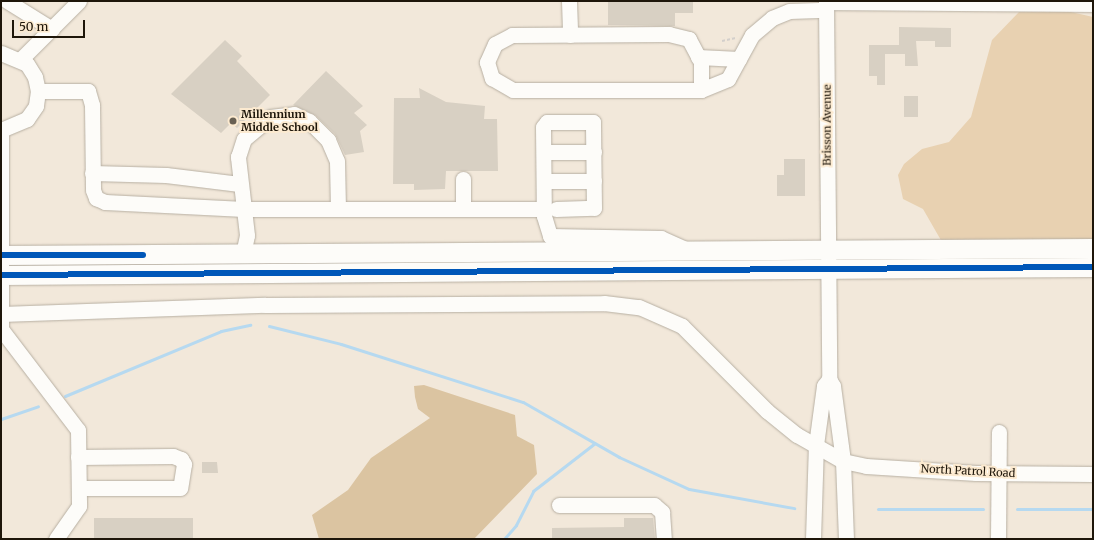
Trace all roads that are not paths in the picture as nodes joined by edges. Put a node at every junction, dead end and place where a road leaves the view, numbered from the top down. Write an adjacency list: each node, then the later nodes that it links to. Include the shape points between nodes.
1 (7, 1): 6 (street)
2 (79, 1): 6 (street)
3 (569, 1): 7 (street)
4 (826, 4): 5 (street); 11 (street, via 789,10 772,18 752,35); 26 (street, Brisson Avenue)
5 (1093, 4)
6 (52, 29): 10 (street)
7 (570, 35): 9 (street, via 669,34 688,39); 12 (street, via 512,36 495,44 486,62 488,71 498,83 513,90)
8 (1, 53): 10 (street)
9 (698, 57): 11 (street); 12 (street)
10 (21, 59): 13 (street, via 35,77)
11 (739, 59): 12 (street, via 728,79)
12 (701, 90)
13 (38, 91): 14 (street, via 36,106 27,118); 17 (street, via 88,91 92,105)
14 (1, 130): 30 (street)
15 (544, 152): 16 (street); 16 (street, via 543,127 547,122 593,122); 19 (street)
16 (594, 152): 20 (street)
17 (92, 173): 21 (street, via 166,175); 22 (street, via 96,198 105,202)
18 (463, 179): 24 (street)
19 (544, 181): 20 (street); 25 (street)
20 (594, 181): 25 (street, via 594,208)
21 (239, 184): 22 (street); 23 (street, via 238,157 244,139 270,117 294,114 316,127 332,148 337,161)
22 (244, 209): 23 (street); 29 (street, via 247,236)
23 (338, 209): 24 (street)
24 (463, 209): 25 (street)
25 (550, 209): 28 (street, via 547,231 555,239 661,238)
26 (828, 248): 27 (main road); 28 (main road); 32 (street)
27 (1093, 248)
28 (686, 249): 29 (main road)
29 (243, 254): 30 (main road)
30 (1, 255): 33 (street)
31 (1093, 267): 32 (main road)
32 (828, 268): 33 (main road); 35 (street)
33 (1, 275): 34 (street)
34 (1, 314): 39 (street, North Patrol Road, via 273,305 639,306 682,326 767,411); 40 (street, via 1,329 78,430)
35 (829, 379): 36 (street, via 824,386); 37 (street)
36 (820, 417): 37 (street); 39 (street)
37 (837, 417): 41 (street)
38 (999, 432): 42 (street)
39 (816, 445): 41 (street, North Patrol Road); 48 (street)
40 (78, 457): 44 (street); 44 (street, via 173,456 181,459 184,464 180,488)
41 (843, 461): 42 (street, North Patrol Road, via 866,466); 49 (street)
42 (998, 474): 43 (street, North Patrol Road); 50 (street)
43 (1093, 474)
44 (79, 488): 46 (street, via 79,506)
45 (559, 505): 47 (street, via 654,505 664,518)
46 (56, 539)
47 (664, 539)
48 (813, 539)
49 (846, 539)
50 (998, 539)

